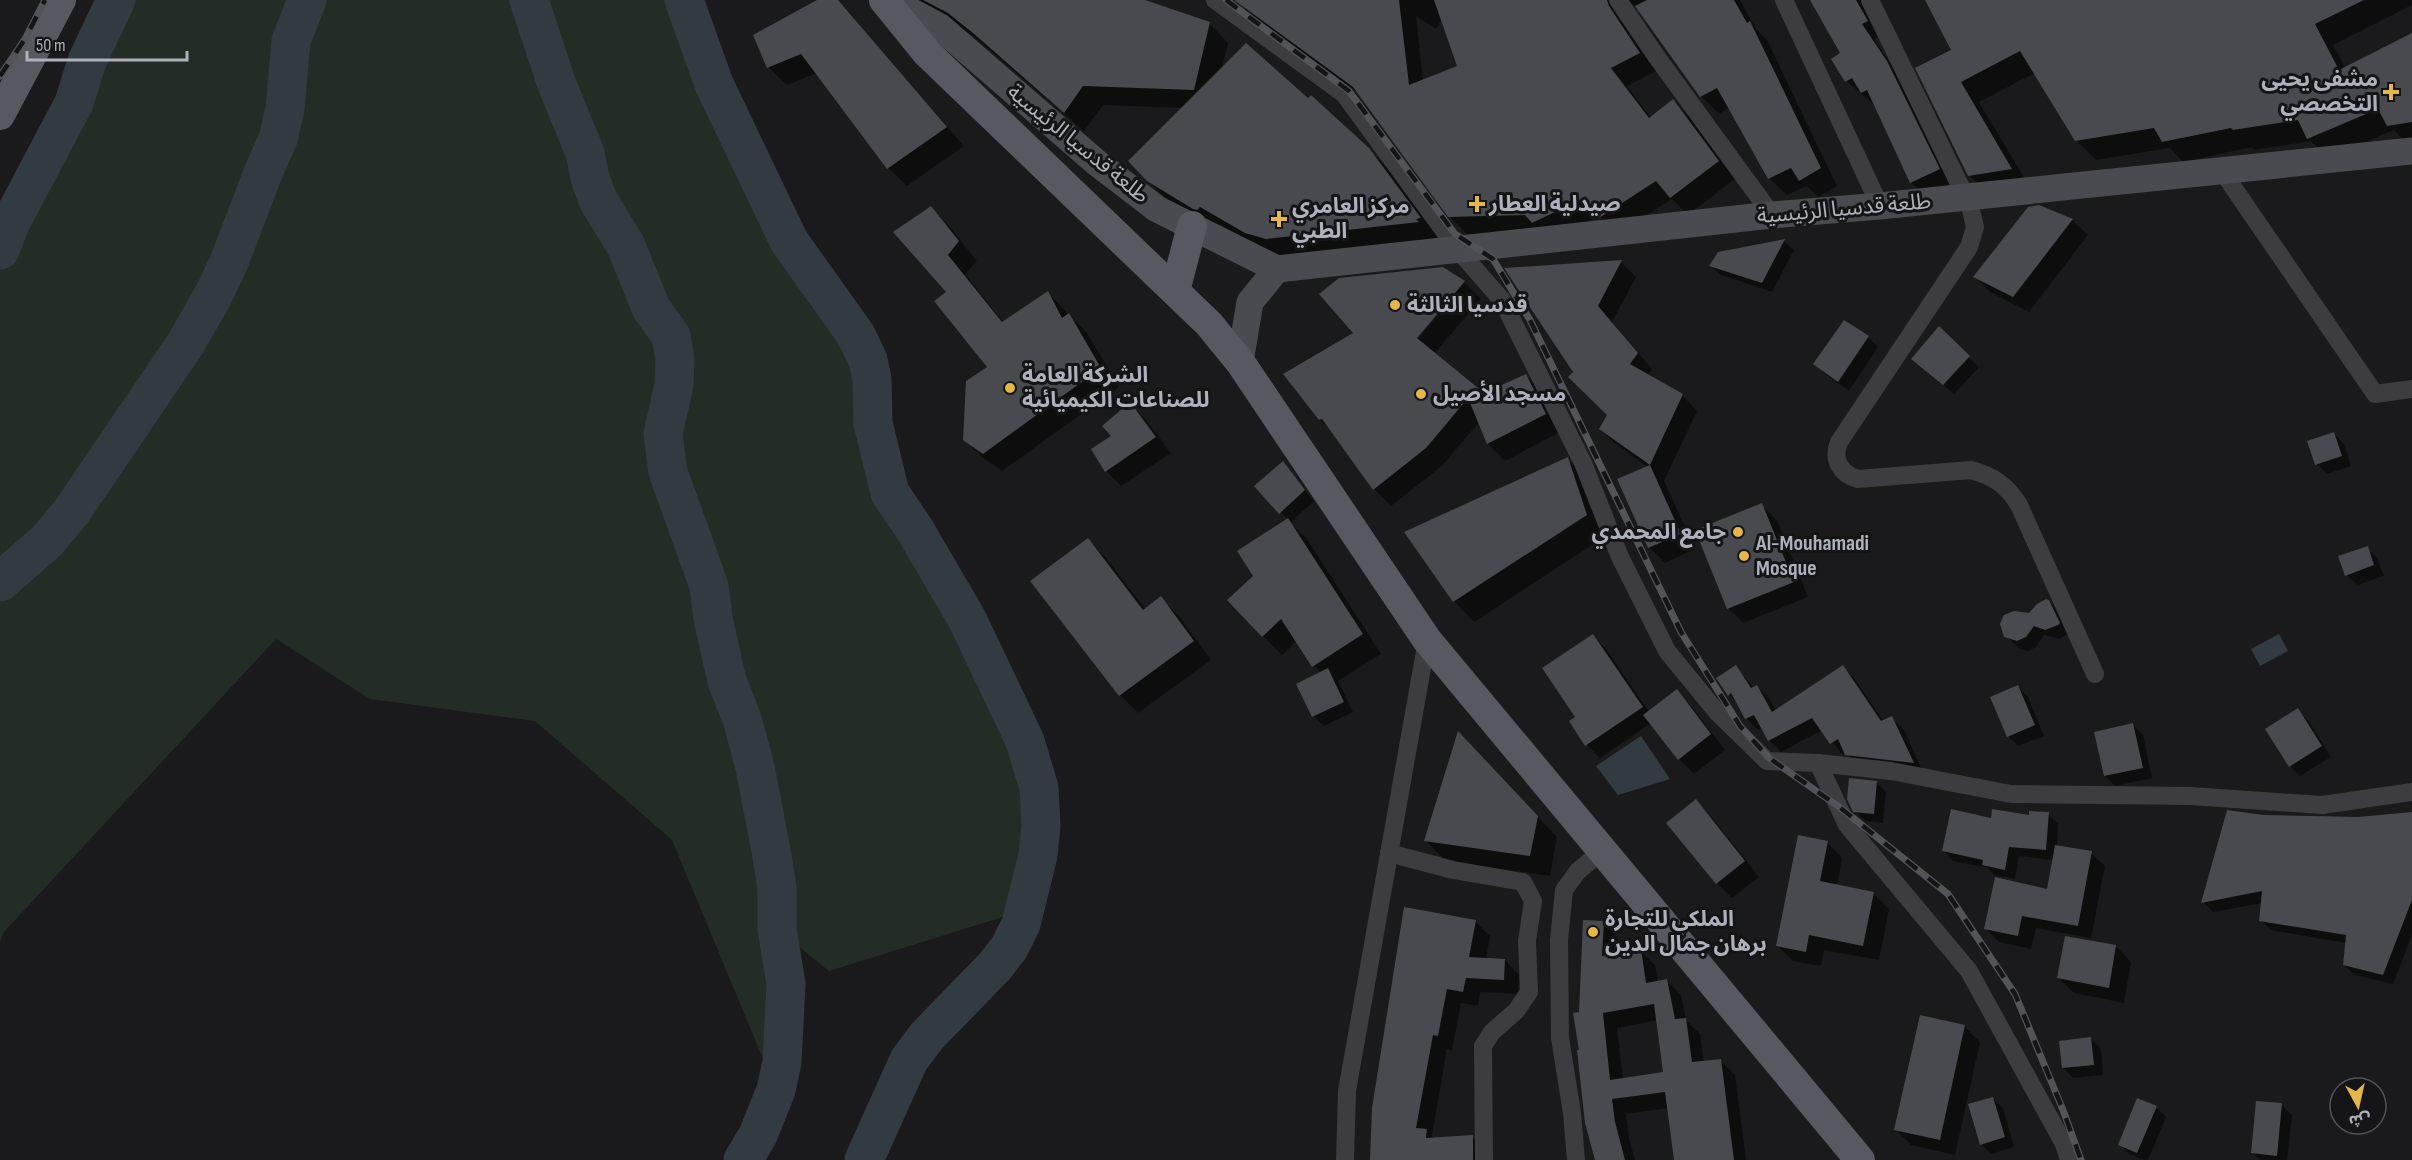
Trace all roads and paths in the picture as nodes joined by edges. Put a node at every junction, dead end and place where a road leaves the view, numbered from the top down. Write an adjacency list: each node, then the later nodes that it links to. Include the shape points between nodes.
1 (61, 0): 8 (main road)
2 (884, 0): 17 (main road, via 927,53)
3 (891, 0): 14 (main road, طلعة قدسيا الرئيسية, via 940,27 1097,163 1157,208)
4 (1215, 0): 15 (street, via 1344,94)
5 (1618, 0): 13 (street)
6 (1784, 0): 12 (street)
7 (1870, 0): 11 (street)
8 (0, 115)
9 (2412, 151): 10 (main road, طلعة قدسيا الرئيسية)
10 (2222, 171): 11 (main road, طلعة قدسيا الرئيسية); 19 (street, via 2375,394)
11 (1964, 197): 12 (main road, طلعة قدسيا الرئيسية); 21 (street, via 1975,227 1969,247 1839,442 1836,455 1845,473 1858,479 1971,470 2000,481 2019,505)
12 (1880, 206): 13 (main road, طلعة قدسيا الرئيسية)
13 (1772, 215): 15 (main road, طلعة قدسيا الرئيسية)
14 (1192, 226): 16 (main road, طلعة قدسيا الرئيسية); 17 (main road)
15 (1458, 250): 16 (main road, طلعة قدسيا الرئيسية); 22 (street, via 1502,300 1583,463 1620,557 1667,651 1718,712 1767,761)
16 (1277, 269): 18 (main road, via 1250,302)
17 (1175, 291): 18 (main road)
18 (1240, 362): 20 (main road)
19 (2412, 389)
20 (1427, 640): 24 (main road); 25 (street)
21 (2095, 674)
22 (1818, 763): 23 (street, via 1891,771 2011,794 2191,796 2322,805); 30 (street, via 1847,825 1969,971 2064,1144)
23 (2412, 792)
24 (1602, 850): 28 (street, via 1564,890 1559,940 1560,1038); 29 (main road)
25 (1389, 854): 26 (street, via 1347,1091); 27 (street, via 1523,882 1533,902 1527,941 1529,992 1483,1046)
26 (1345, 1160)
27 (1484, 1160)
28 (1576, 1160)
29 (1860, 1160)
30 (2069, 1160)

